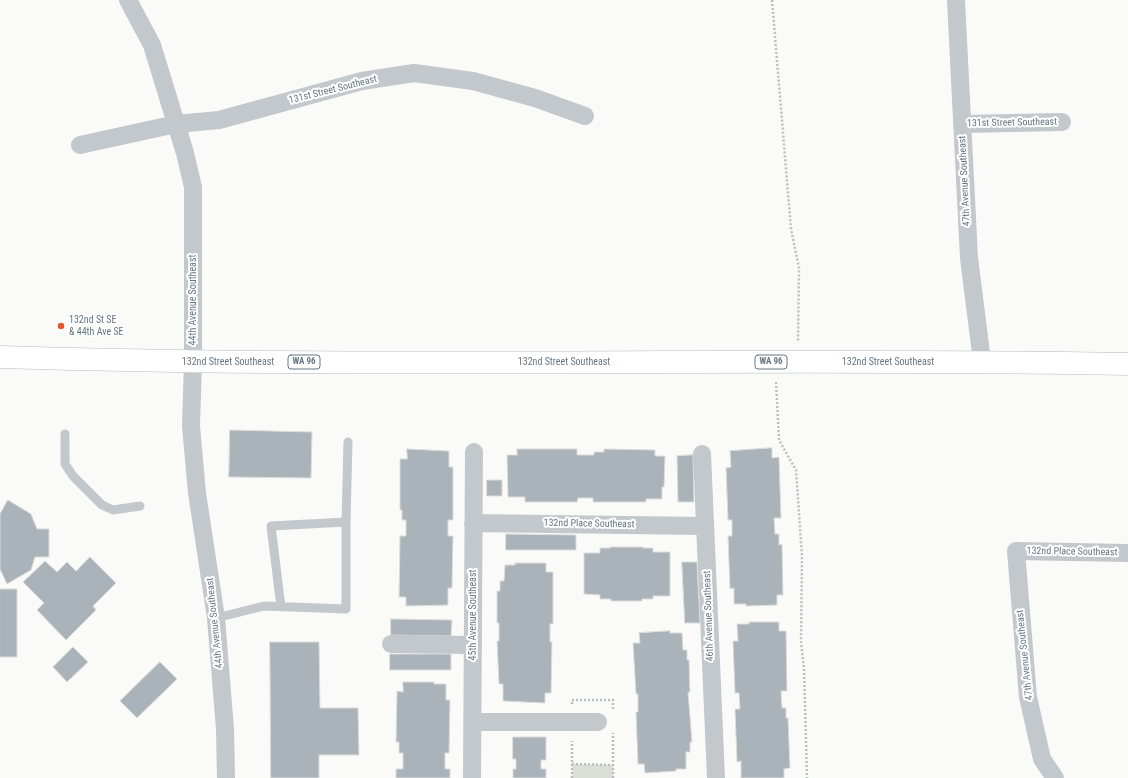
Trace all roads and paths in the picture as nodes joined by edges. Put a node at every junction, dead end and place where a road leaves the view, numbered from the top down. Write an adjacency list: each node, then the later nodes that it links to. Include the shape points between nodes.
1 (128, 0): 6 (street, 44th Avenue Southeast, via 152,45)
2 (772, 0): 13 (path, via 791,229 799,268)
3 (956, 0): 7 (street, 47th Avenue Southeast)
4 (585, 116): 6 (street, 131st Street Southeast, via 535,98 473,81 414,73 362,81 219,120)
5 (1062, 122): 7 (street, 131st Street Southeast)
6 (176, 124): 8 (street, 131st Street Southeast); 11 (street, 44th Avenue Southeast, via 193,187)
7 (962, 124): 10 (street, 47th Avenue Southeast, via 969,258)
8 (80, 145)
9 (0, 357): 11 (main road, 132nd Street Southeast / WA 96)
10 (982, 361): 13 (main road, 132nd Street Southeast / WA 96); 14 (main road, 132nd Street Southeast / WA 96)
11 (193, 362): 12 (main road, 132nd Street Southeast / WA 96); 26 (street, 44th Avenue Southeast, via 191,426 197,493)
12 (776, 362): 13 (main road, 132nd Street Southeast / WA 96); 40 (path, via 780,440 796,470 802,556 801,642)
13 (798, 362)
14 (1128, 364)
15 (65, 434): 19 (lane, via 65,464 82,486 102,505 113,510)
16 (348, 442): 20 (lane)
17 (474, 452): 21 (street, 45th Avenue Southeast)
18 (702, 454): 22 (street, 46th Avenue Southeast)
19 (140, 506)
20 (346, 522): 25 (lane, via 346,609); 25 (lane, via 271,526)
21 (473, 523): 22 (street, 132nd Place Southeast); 28 (street, 45th Avenue Southeast)
22 (705, 526): 39 (street, 46th Avenue Southeast)
23 (1016, 551): 24 (street, 132nd Place Southeast); 41 (street, 47th Avenue Southeast, via 1028,697 1042,759)
24 (1128, 553)
25 (281, 607): 26 (lane, via 264,606)
26 (216, 618): 35 (street, 44th Avenue Southeast, via 225,729)
27 (391, 644): 28 (street)
28 (473, 645): 29 (street, 45th Avenue Southeast)
29 (473, 722): 30 (street); 36 (street, 45th Avenue Southeast)
30 (598, 722)
31 (613, 733): 34 (path)
32 (572, 734): 33 (path)
33 (572, 764): 34 (path); 37 (path)
34 (613, 765): 38 (path)
35 (226, 778)
36 (472, 778)
37 (572, 778)
38 (613, 778)
39 (716, 778)
40 (807, 778)
41 (1055, 778)

